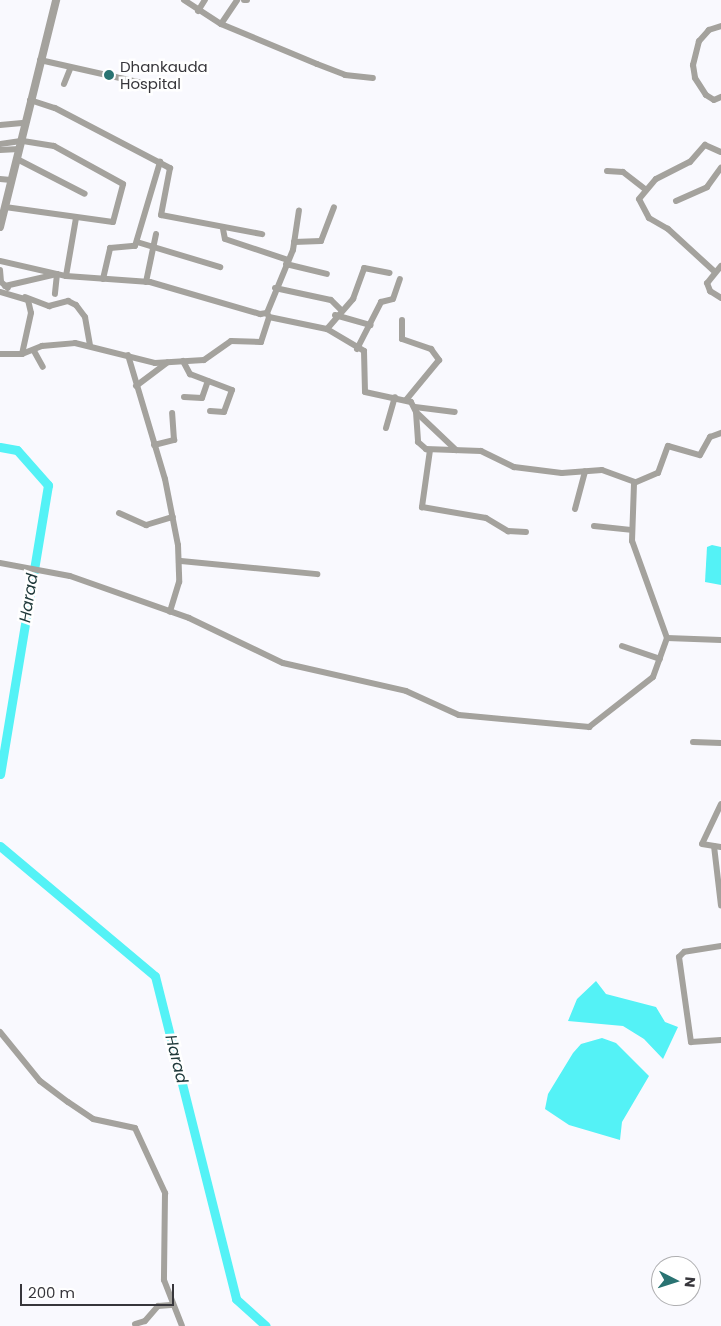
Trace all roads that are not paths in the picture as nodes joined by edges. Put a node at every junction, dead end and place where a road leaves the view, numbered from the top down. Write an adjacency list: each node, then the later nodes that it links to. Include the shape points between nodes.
1 (184, 0): 5 (street)
2 (205, 0): 5 (street)
3 (236, 0): 6 (street)
4 (56, 2): 8 (street)
5 (198, 11): 6 (street)
6 (221, 24): 10 (street, via 345,75)
7 (721, 26): 13 (street, via 709,30 699,41 693,65 695,78 706,94 714,100)
8 (40, 60): 9 (street); 14 (street)
9 (70, 69): 11 (street); 12 (street)
10 (373, 78)
11 (64, 84)
12 (160, 87)
13 (721, 97)
14 (30, 100): 15 (street); 21 (street, via 55,108)
15 (25, 123): 16 (street); 18 (street)
16 (0, 126)
17 (0, 144): 18 (street)
18 (19, 147): 19 (street); 25 (street); 27 (street, via 16,162); 32 (street, via 54,146 123,184 113,222)
19 (0, 150)
20 (721, 152): 26 (street, via 706,144 690,162 667,171)
21 (160, 162): 34 (street, via 171,171 161,216); 37 (street)
22 (721, 168): 28 (street, via 706,187)
23 (607, 171): 26 (street, via 623,172)
24 (0, 179): 25 (street)
25 (11, 180): 29 (street)
26 (644, 189): 45 (street, via 639,199 642,210)
27 (85, 194)
28 (676, 201)
29 (5, 207): 32 (street); 33 (street)
30 (334, 207): 38 (street, via 321,241)
31 (300, 210): 38 (street)
32 (76, 218): 49 (street)
33 (0, 227)
34 (222, 229): 36 (street); 41 (street, via 226,239)
35 (156, 234): 39 (street)
36 (262, 234)
37 (137, 242): 39 (street); 50 (street, via 133,248 110,248)
38 (294, 242): 41 (street)
39 (153, 247): 43 (street); 52 (street)
40 (0, 261): 47 (street)
41 (287, 262): 48 (street); 54 (street)
42 (721, 266): 45 (street)
43 (220, 267)
44 (0, 270): 53 (street)
45 (715, 272): 58 (street, via 708,288)
46 (390, 273): 59 (street, via 364,268 353,299)
47 (57, 274): 49 (street); 53 (street); 56 (street)
48 (327, 274)
49 (66, 276): 50 (street)
50 (103, 279): 52 (street)
51 (400, 279): 63 (street, via 393,300 381,302)
52 (146, 282): 60 (street, via 197,294 248,314)
53 (2, 284): 57 (street)
54 (275, 288): 59 (street, via 331,300); 60 (street)
55 (0, 292): 57 (street)
56 (56, 294)
57 (23, 296): 65 (street, via 49,306 68,301 76,305 85,317); 69 (street, via 31,313)
58 (721, 298)
59 (340, 309): 61 (street)
60 (268, 315): 64 (street); 71 (street, via 261,342 235,340 204,360)
61 (335, 316): 63 (street); 64 (street)
62 (402, 320): 78 (street, via 402,339 431,349 439,360)
63 (371, 325): 66 (street)
64 (327, 329): 66 (street)
65 (90, 345): 67 (street, via 63,343); 70 (street)
66 (357, 349): 76 (street, via 365,354 365,392)
67 (34, 351): 69 (street); 73 (street)
68 (0, 354): 69 (street)
69 (22, 354)
70 (128, 355): 72 (street); 75 (street)
71 (183, 361): 72 (street); 74 (street, via 190,374)
72 (167, 363): 75 (street)
73 (43, 367)
74 (208, 381): 77 (street, via 202,398); 80 (street, via 233,392 224,412)
75 (136, 386): 85 (street)
76 (395, 396): 78 (street); 83 (street)
77 (184, 397)
78 (406, 400): 79 (street)
79 (416, 409): 81 (street); 86 (street, via 417,438); 87 (street)
80 (210, 411)
81 (455, 412)
82 (172, 413): 85 (street, via 174,440)
83 (386, 428)
84 (721, 433): 89 (street, via 710,437 700,455 668,446 658,473)
85 (154, 445): 92 (street)
86 (430, 450): 87 (street); 95 (street, via 422,507 486,518 508,532)
87 (456, 450): 88 (street, via 481,451 514,467)
88 (585, 472): 89 (street, via 602,470); 90 (street)
89 (635, 482): 94 (street)
90 (575, 508)
91 (119, 513): 92 (street, via 146,525)
92 (173, 517): 96 (street)
93 (594, 526): 94 (street)
94 (631, 530): 100 (street, via 633,548 657,600)
95 (526, 532)
96 (181, 561): 98 (street); 99 (street)
97 (0, 563): 99 (street, via 70,576)
98 (317, 574)
99 (170, 612): 103 (street, via 305,670 406,691 459,715 536,720 568,728 599,721 653,677)
100 (667, 638): 101 (street); 103 (street)
101 (721, 640)
102 (622, 646): 103 (street)
103 (660, 659)
104 (693, 742): 105 (street)
105 (721, 743)
106 (721, 804): 107 (street, via 702,844)
107 (717, 847): 108 (street)
108 (721, 906)
109 (721, 946): 111 (street, via 684,952 679,957 691,1042)
110 (0, 1032): 112 (street, via 40,1081 82,1112 135,1128 165,1193 164,1280)
111 (721, 1040)
112 (171, 1305): 113 (street, via 158,1306 148,1318); 114 (street)
113 (135, 1324)
114 (182, 1326)

